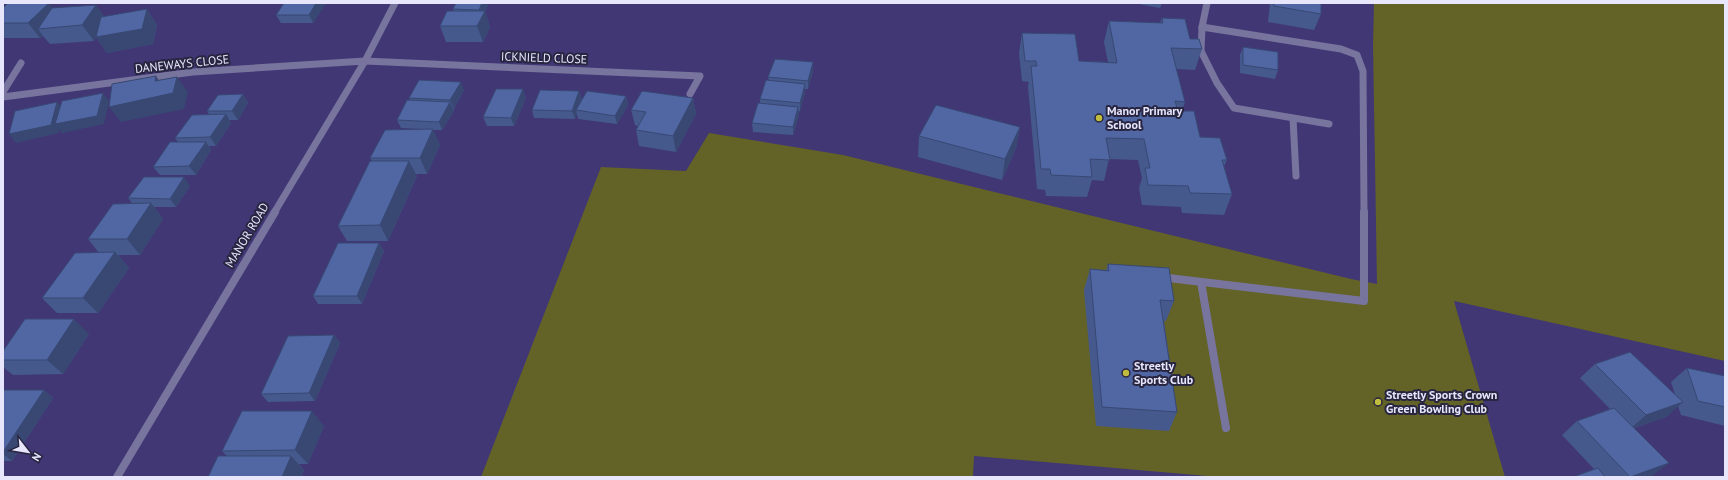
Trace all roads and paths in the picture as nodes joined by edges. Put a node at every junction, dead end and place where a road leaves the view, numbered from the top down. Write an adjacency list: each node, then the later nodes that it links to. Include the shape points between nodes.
1 (395, 3): 4 (street, MANOR ROAD)
2 (1207, 3): 3 (street)
3 (1202, 27): 9 (street, via 1201,52 1234,108); 13 (street, via 1341,48 1357,56 1363,71 1364,301)
4 (365, 61): 7 (street, ICKNIELD CLOSE, via 700,76); 8 (street, DANEWAYS CLOSE, via 193,72); 15 (street, MANOR ROAD)
5 (21, 63): 6 (street)
6 (3, 92)
7 (690, 94)
8 (3, 97)
9 (1293, 118): 10 (street); 11 (street)
10 (1329, 124)
11 (1296, 176)
12 (1153, 276): 13 (street)
13 (1200, 282): 14 (street)
14 (1226, 428)
15 (117, 477)

